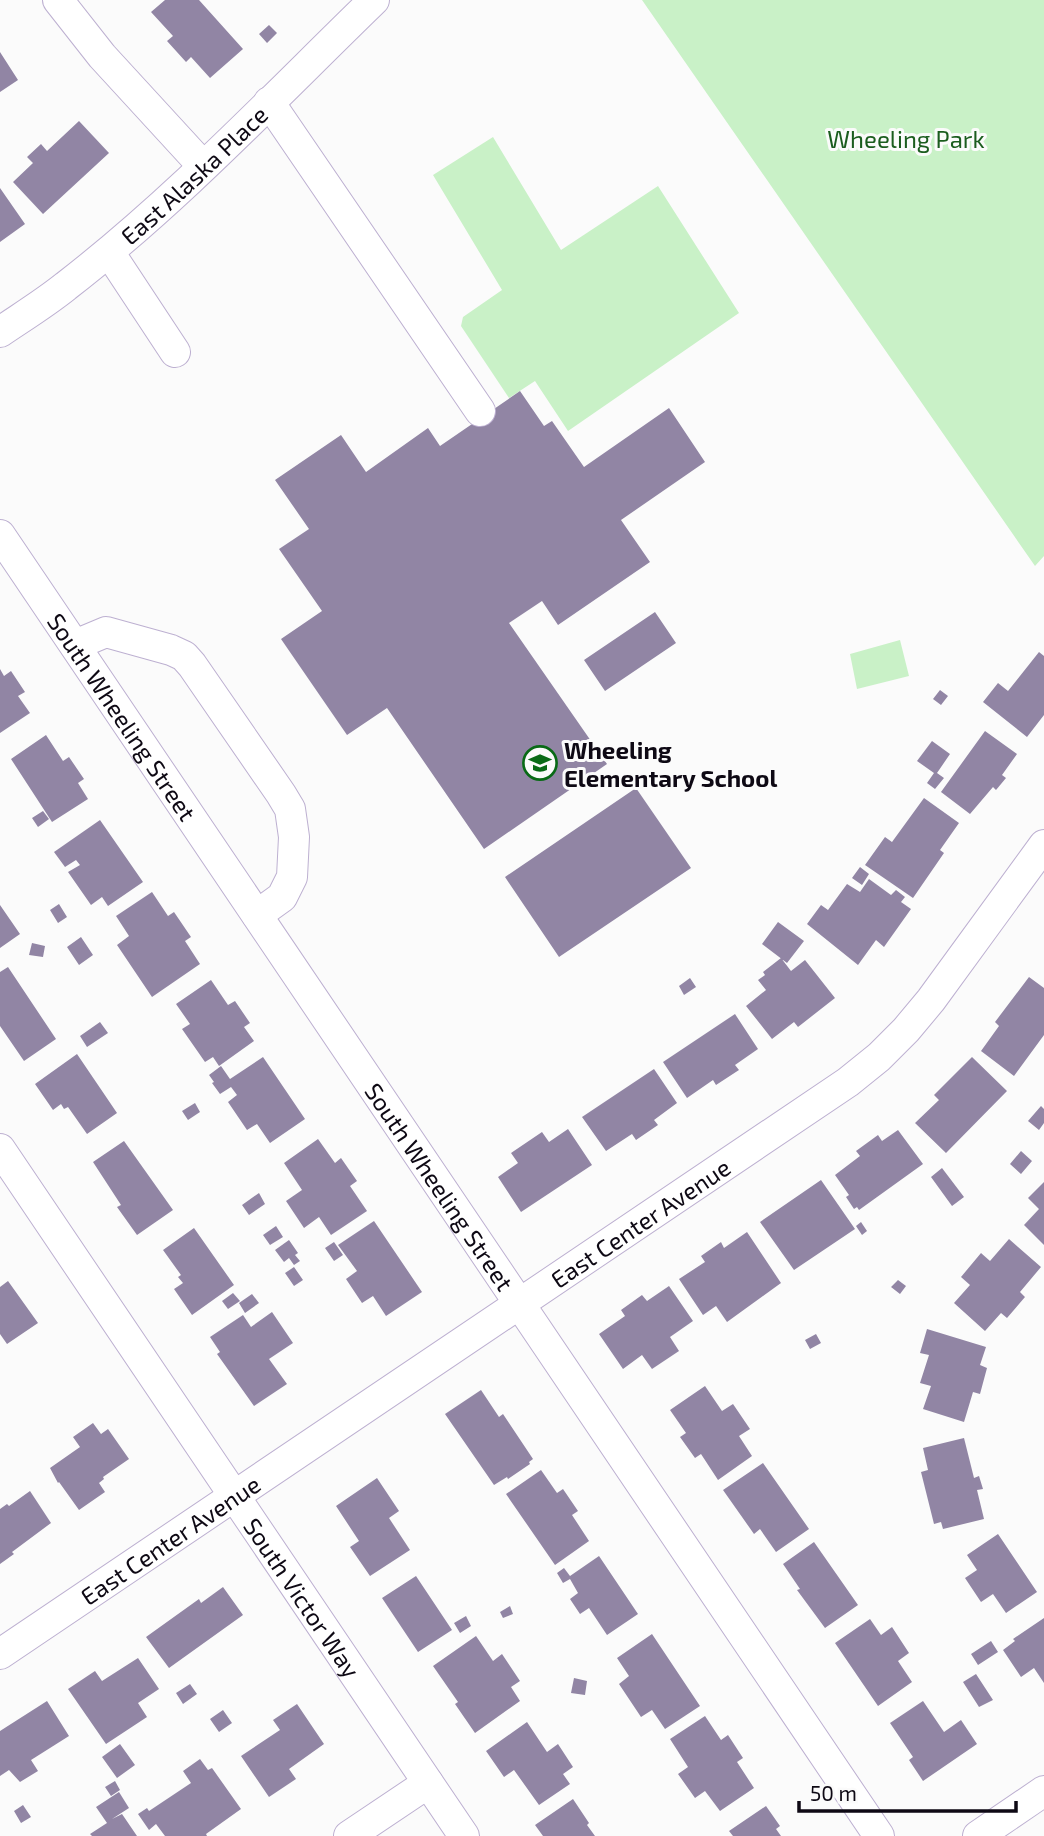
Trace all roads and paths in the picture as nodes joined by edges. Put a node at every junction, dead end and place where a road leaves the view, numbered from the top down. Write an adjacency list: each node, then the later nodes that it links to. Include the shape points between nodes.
1 (58, 0): 4 (street, via 102,56)
2 (374, 0): 3 (street, East Alaska Place)
3 (269, 102): 4 (street, East Alaska Place); 8 (street)
4 (203, 166): 5 (street, East Alaska Place)
5 (109, 252): 6 (street, East Alaska Place); 7 (street)
6 (0, 332)
7 (175, 352)
8 (480, 411)
9 (0, 534): 10 (street, South Wheeling Street)
10 (75, 645): 12 (street, South Wheeling Street); 12 (street, via 106,632 184,656 290,809 292,877 282,897)
11 (1044, 845): 15 (street, East Center Avenue, via 931,1000 878,1058)
12 (257, 915): 15 (street, South Wheeling Street)
13 (0, 1149): 14 (street, South Victor Way)
14 (10, 1184): 16 (street, South Victor Way)
15 (520, 1304): 16 (street, East Center Avenue); 22 (street, South Wheeling Street)
16 (235, 1497): 17 (street, East Center Avenue); 18 (street, South Victor Way)
17 (0, 1654)
18 (428, 1783): 20 (street); 21 (street, South Victor Way)
19 (1044, 1791): 23 (street)
20 (349, 1836)
21 (464, 1836)
22 (879, 1836)
23 (978, 1836)

